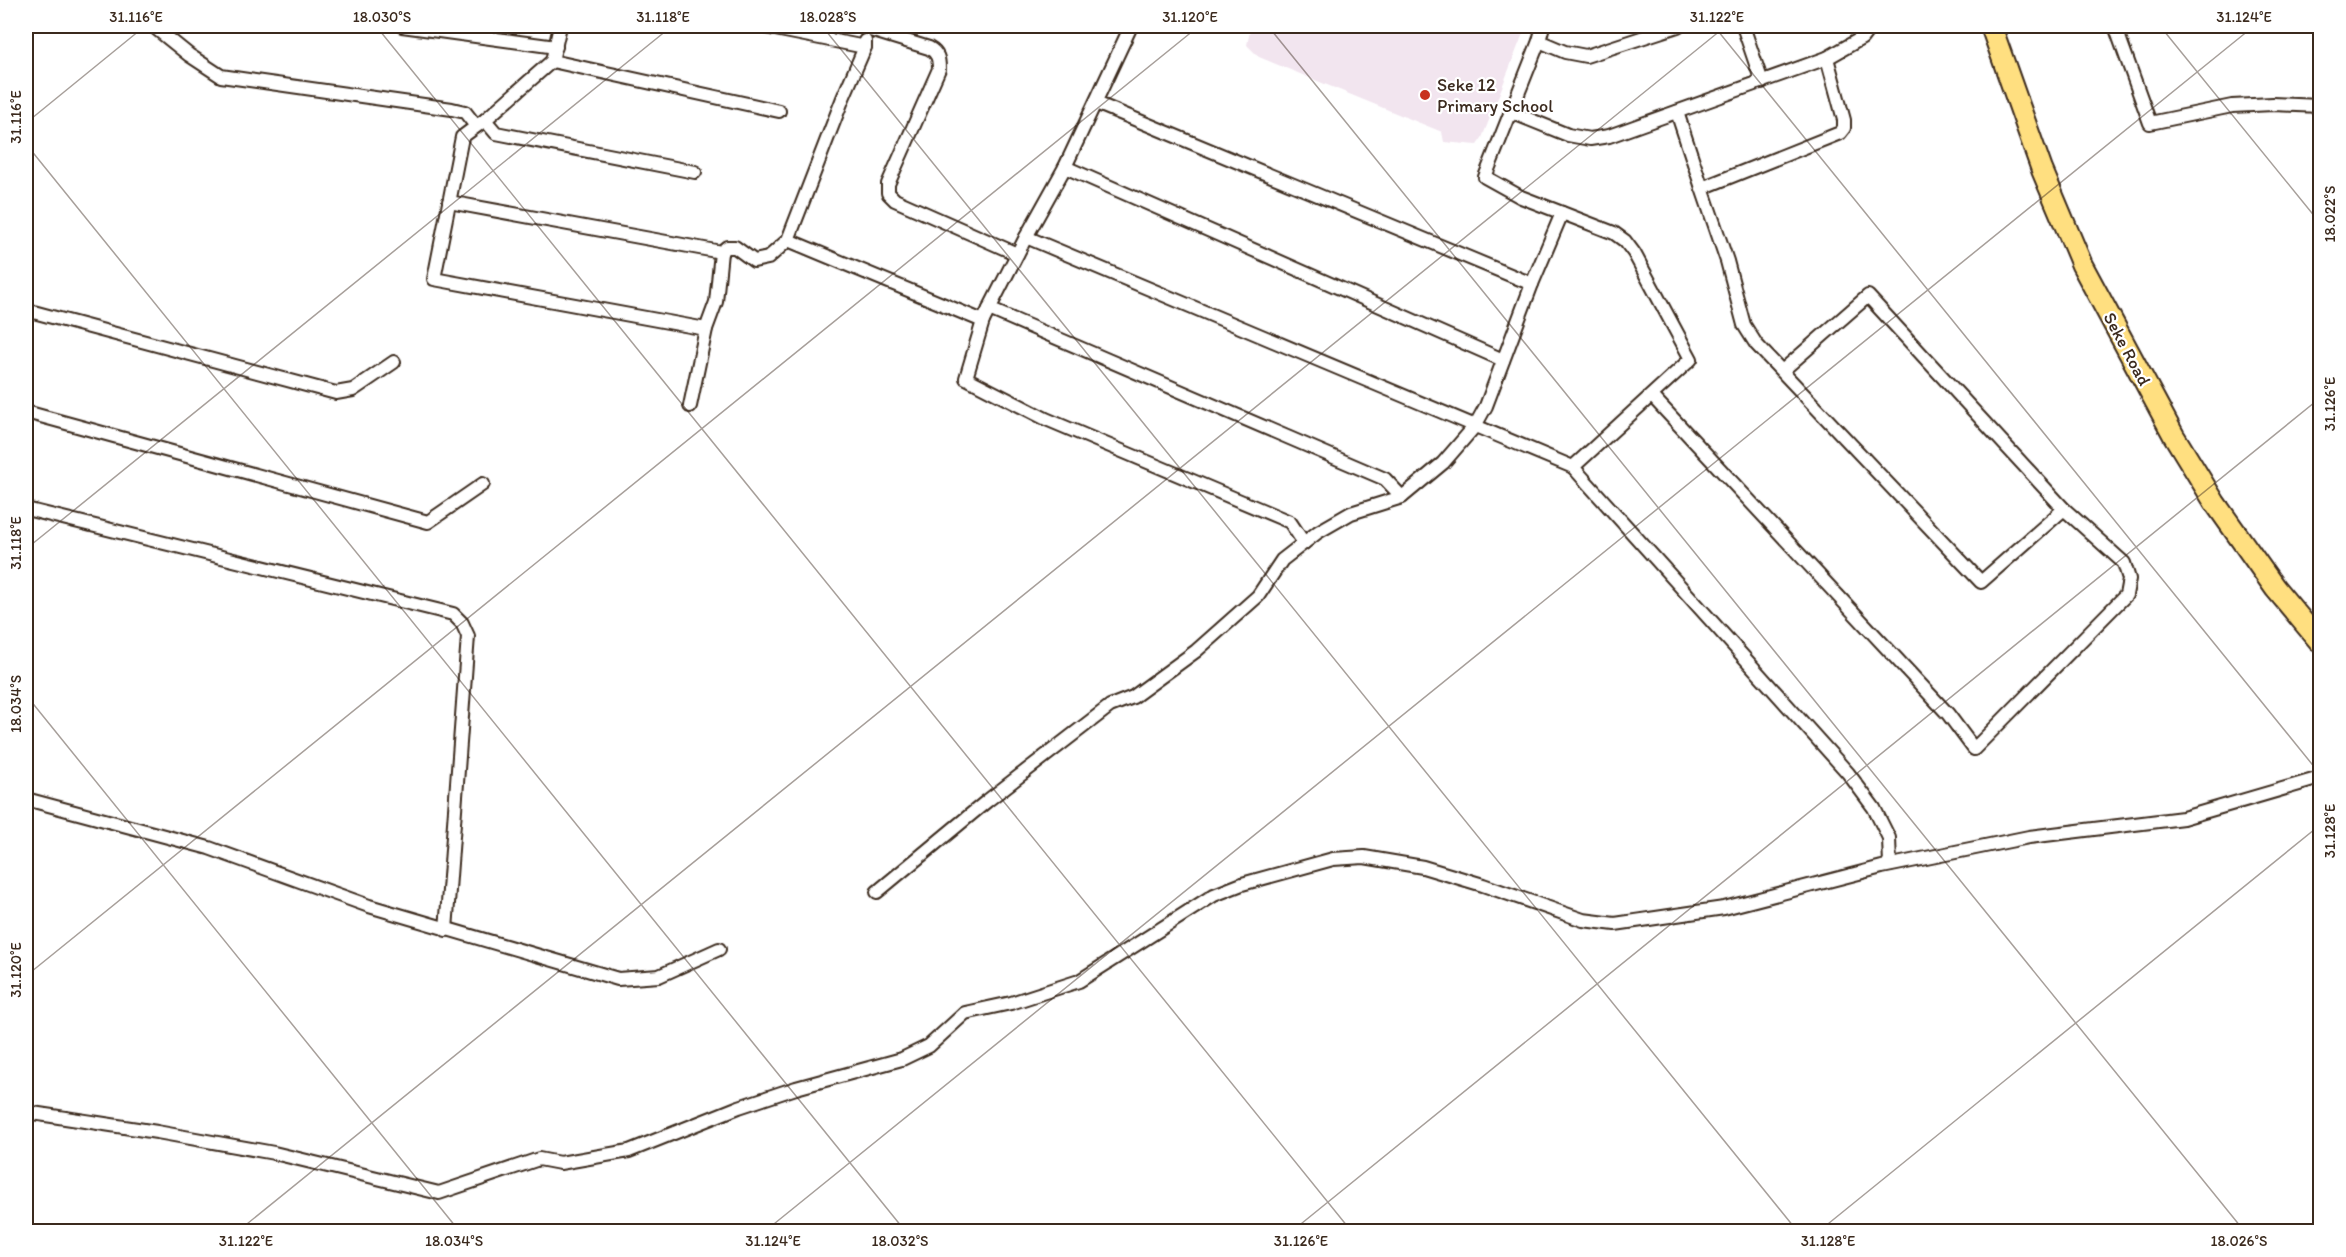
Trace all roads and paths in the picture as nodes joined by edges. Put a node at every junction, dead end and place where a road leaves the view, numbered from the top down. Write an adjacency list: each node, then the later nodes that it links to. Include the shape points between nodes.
1 (153, 26): 24 (street, via 221,76 452,109)
2 (402, 26): 14 (street)
3 (560, 26): 14 (street)
4 (760, 26): 15 (street)
5 (1131, 26): 19 (street)
6 (1543, 26): 13 (street)
7 (1678, 26): 13 (street, via 1586,56)
8 (1743, 26): 18 (street)
9 (1871, 26): 16 (street, via 1862,38)
10 (1991, 26): 52 (main road, Seke Road, via 2042,171 2082,265 2174,436 2215,502 2275,588)
11 (2115, 26): 20 (street, via 2150,123 2232,106)
12 (864, 27): 15 (street); 33 (street, via 929,48 939,60 939,69 888,184 888,194)
13 (1539, 41): 22 (street)
14 (556, 47): 17 (street)
15 (865, 47): 31 (street)
16 (1827, 58): 18 (street); 27 (street, via 1844,120 1840,133)
17 (552, 61): 21 (street); 24 (street)
18 (1762, 82): 23 (street)
19 (1096, 103): 25 (street); 34 (street)
20 (2320, 106)
21 (779, 111)
22 (1511, 112): 23 (street, via 1590,140); 29 (street, via 1485,177)
23 (1677, 112): 27 (street)
24 (481, 123): 26 (street, via 496,133); 28 (street, via 462,137)
25 (1065, 167): 30 (street); 39 (street)
26 (695, 172)
27 (1701, 188): 41 (street, via 1744,325)
28 (449, 202): 32 (street); 38 (street, via 434,279)
29 (1562, 213): 34 (street); 42 (street, via 1614,233 1625,242 1691,359)
30 (1026, 237): 33 (street); 45 (street)
31 (788, 240): 32 (street, via 768,258 754,261 735,247); 37 (street)
32 (721, 252): 38 (street, via 716,302)
33 (1017, 254): 35 (street)
34 (1532, 284): 39 (street)
35 (989, 309): 37 (street); 48 (street, via 1386,479)
36 (26, 310): 40 (street, via 336,393 353,390)
37 (982, 321): 51 (street, via 966,378 1046,418 1290,522)
38 (706, 329): 43 (street)
39 (1503, 360): 45 (street)
40 (394, 362)
41 (1782, 371): 50 (street, via 1981,582); 50 (street, via 1868,296)
42 (1652, 396): 46 (street); 50 (street, via 1948,714 1974,749 2126,595 2129,579 2124,563)
43 (690, 406)
44 (26, 412): 47 (street, via 428,522)
45 (1475, 426): 46 (street); 48 (street, via 1443,464)
46 (1573, 467): 55 (street, via 1848,773 1874,808 1889,838)
47 (483, 484)
48 (1402, 497): 51 (street, via 1351,513)
49 (26, 509): 57 (street, via 453,614 462,623 468,636)
50 (2064, 509)
51 (1304, 543): 56 (street, via 1282,560 1258,596 1196,651 1133,697 1110,706)
52 (2320, 642)
53 (2320, 778): 55 (street, via 2183,818 2029,837)
54 (26, 799): 57 (street, via 209,848)
55 (1890, 865): 59 (street, via 1724,908 1615,924 1583,920 1423,867 1364,857 1333,859 1214,895 1079,981 965,1013 929,1046 902,1059 784,1092 629,1151 560,1163 539,1159 439,1192 274,1153)
56 (877, 891)
57 (446, 930): 58 (street, via 618,979 659,976)
58 (719, 949)
59 (26, 1112)

